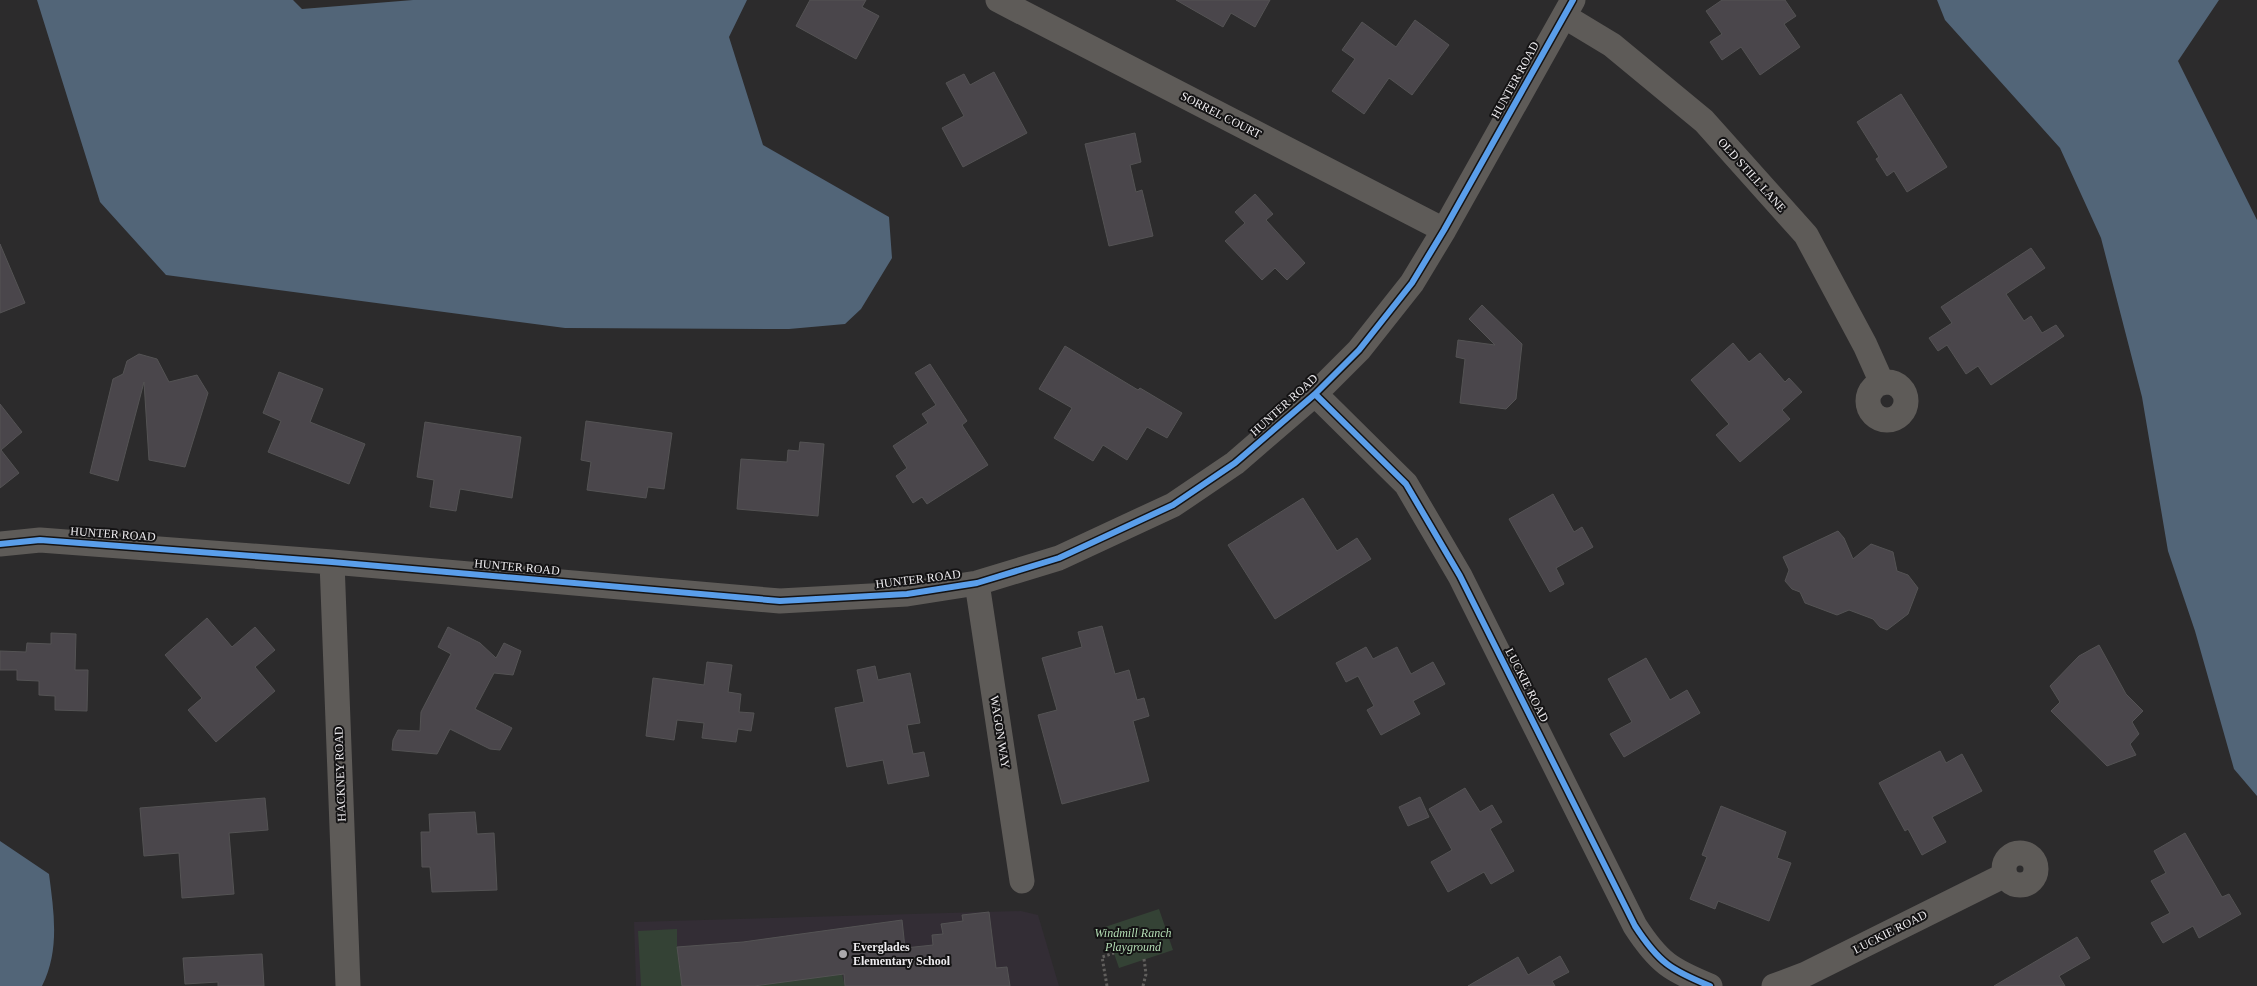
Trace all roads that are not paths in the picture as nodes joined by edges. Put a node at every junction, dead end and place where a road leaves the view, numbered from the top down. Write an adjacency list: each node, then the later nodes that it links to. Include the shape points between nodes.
1 (998, 0): 3 (street, SORREL COURT)
2 (1568, 8): 3 (street, HUNTER ROAD); 4 (street, OLD STILL LANE, via 1704,121 1806,235)
3 (1444, 230): 5 (street, HUNTER ROAD, via 1412,283 1365,343)
4 (1882, 383)
5 (1315, 394): 8 (street, HUNTER ROAD, via 1236,463 1173,505 1059,558); 12 (street, LUCKIE ROAD, via 1406,484 1460,576 1635,926 1648,946 1667,966)
6 (0, 544): 7 (street, HUNTER ROAD, via 40,540)
7 (332, 562): 8 (street, HUNTER ROAD, via 780,601 907,594); 11 (street, HACKNEY ROAD)
8 (977, 583): 10 (street, WAGON WAY)
9 (2005, 874): 13 (street, LUCKIE ROAD, via 1806,974)
10 (1022, 881)
11 (348, 986)
12 (1710, 986)
13 (1774, 986)

